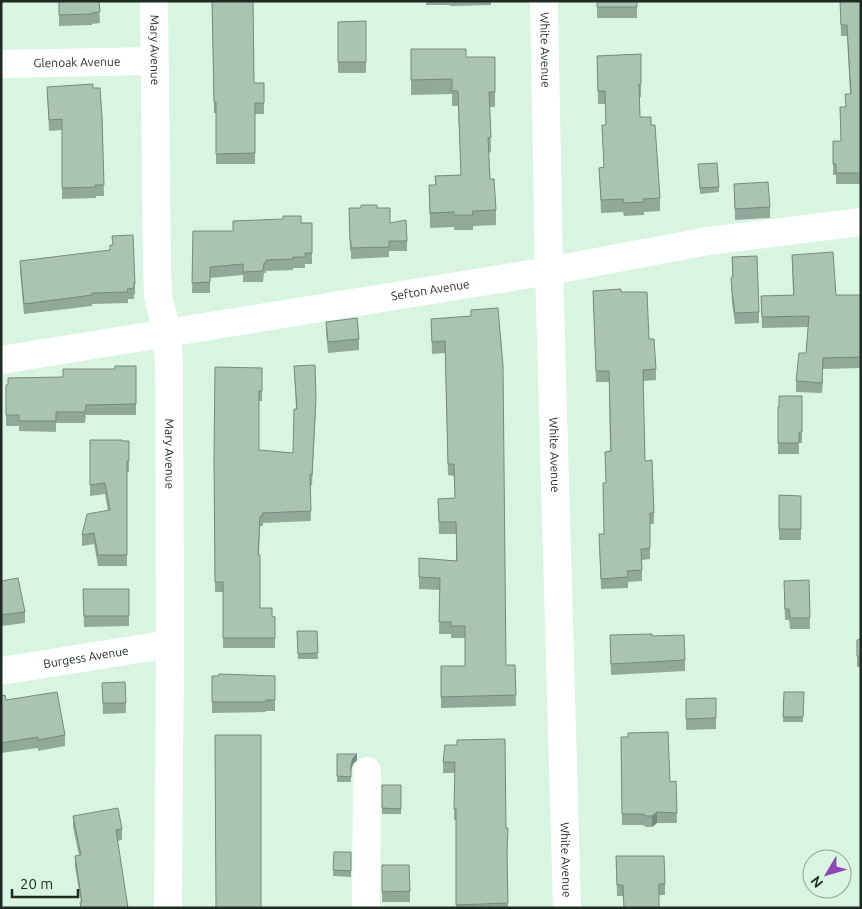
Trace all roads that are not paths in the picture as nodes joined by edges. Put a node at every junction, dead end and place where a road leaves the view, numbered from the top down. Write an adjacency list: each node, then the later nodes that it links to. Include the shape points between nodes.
1 (154, 1): 3 (street, Mary Avenue)
2 (544, 1): 6 (street, White Avenue)
3 (154, 61): 4 (street, Glenoak Avenue); 7 (street, Mary Avenue, via 158,296)
4 (1, 64)
5 (861, 222): 6 (street, Sefton Avenue, via 708,241)
6 (550, 271): 7 (street, Sefton Avenue); 14 (street, White Avenue)
7 (167, 333): 8 (street, Sefton Avenue); 9 (street, Mary Avenue)
8 (1, 360)
9 (170, 644): 10 (street, Burgess Avenue); 12 (street, Mary Avenue)
10 (1, 671)
11 (367, 771): 13 (street)
12 (168, 908)
13 (366, 908)
14 (567, 908)

